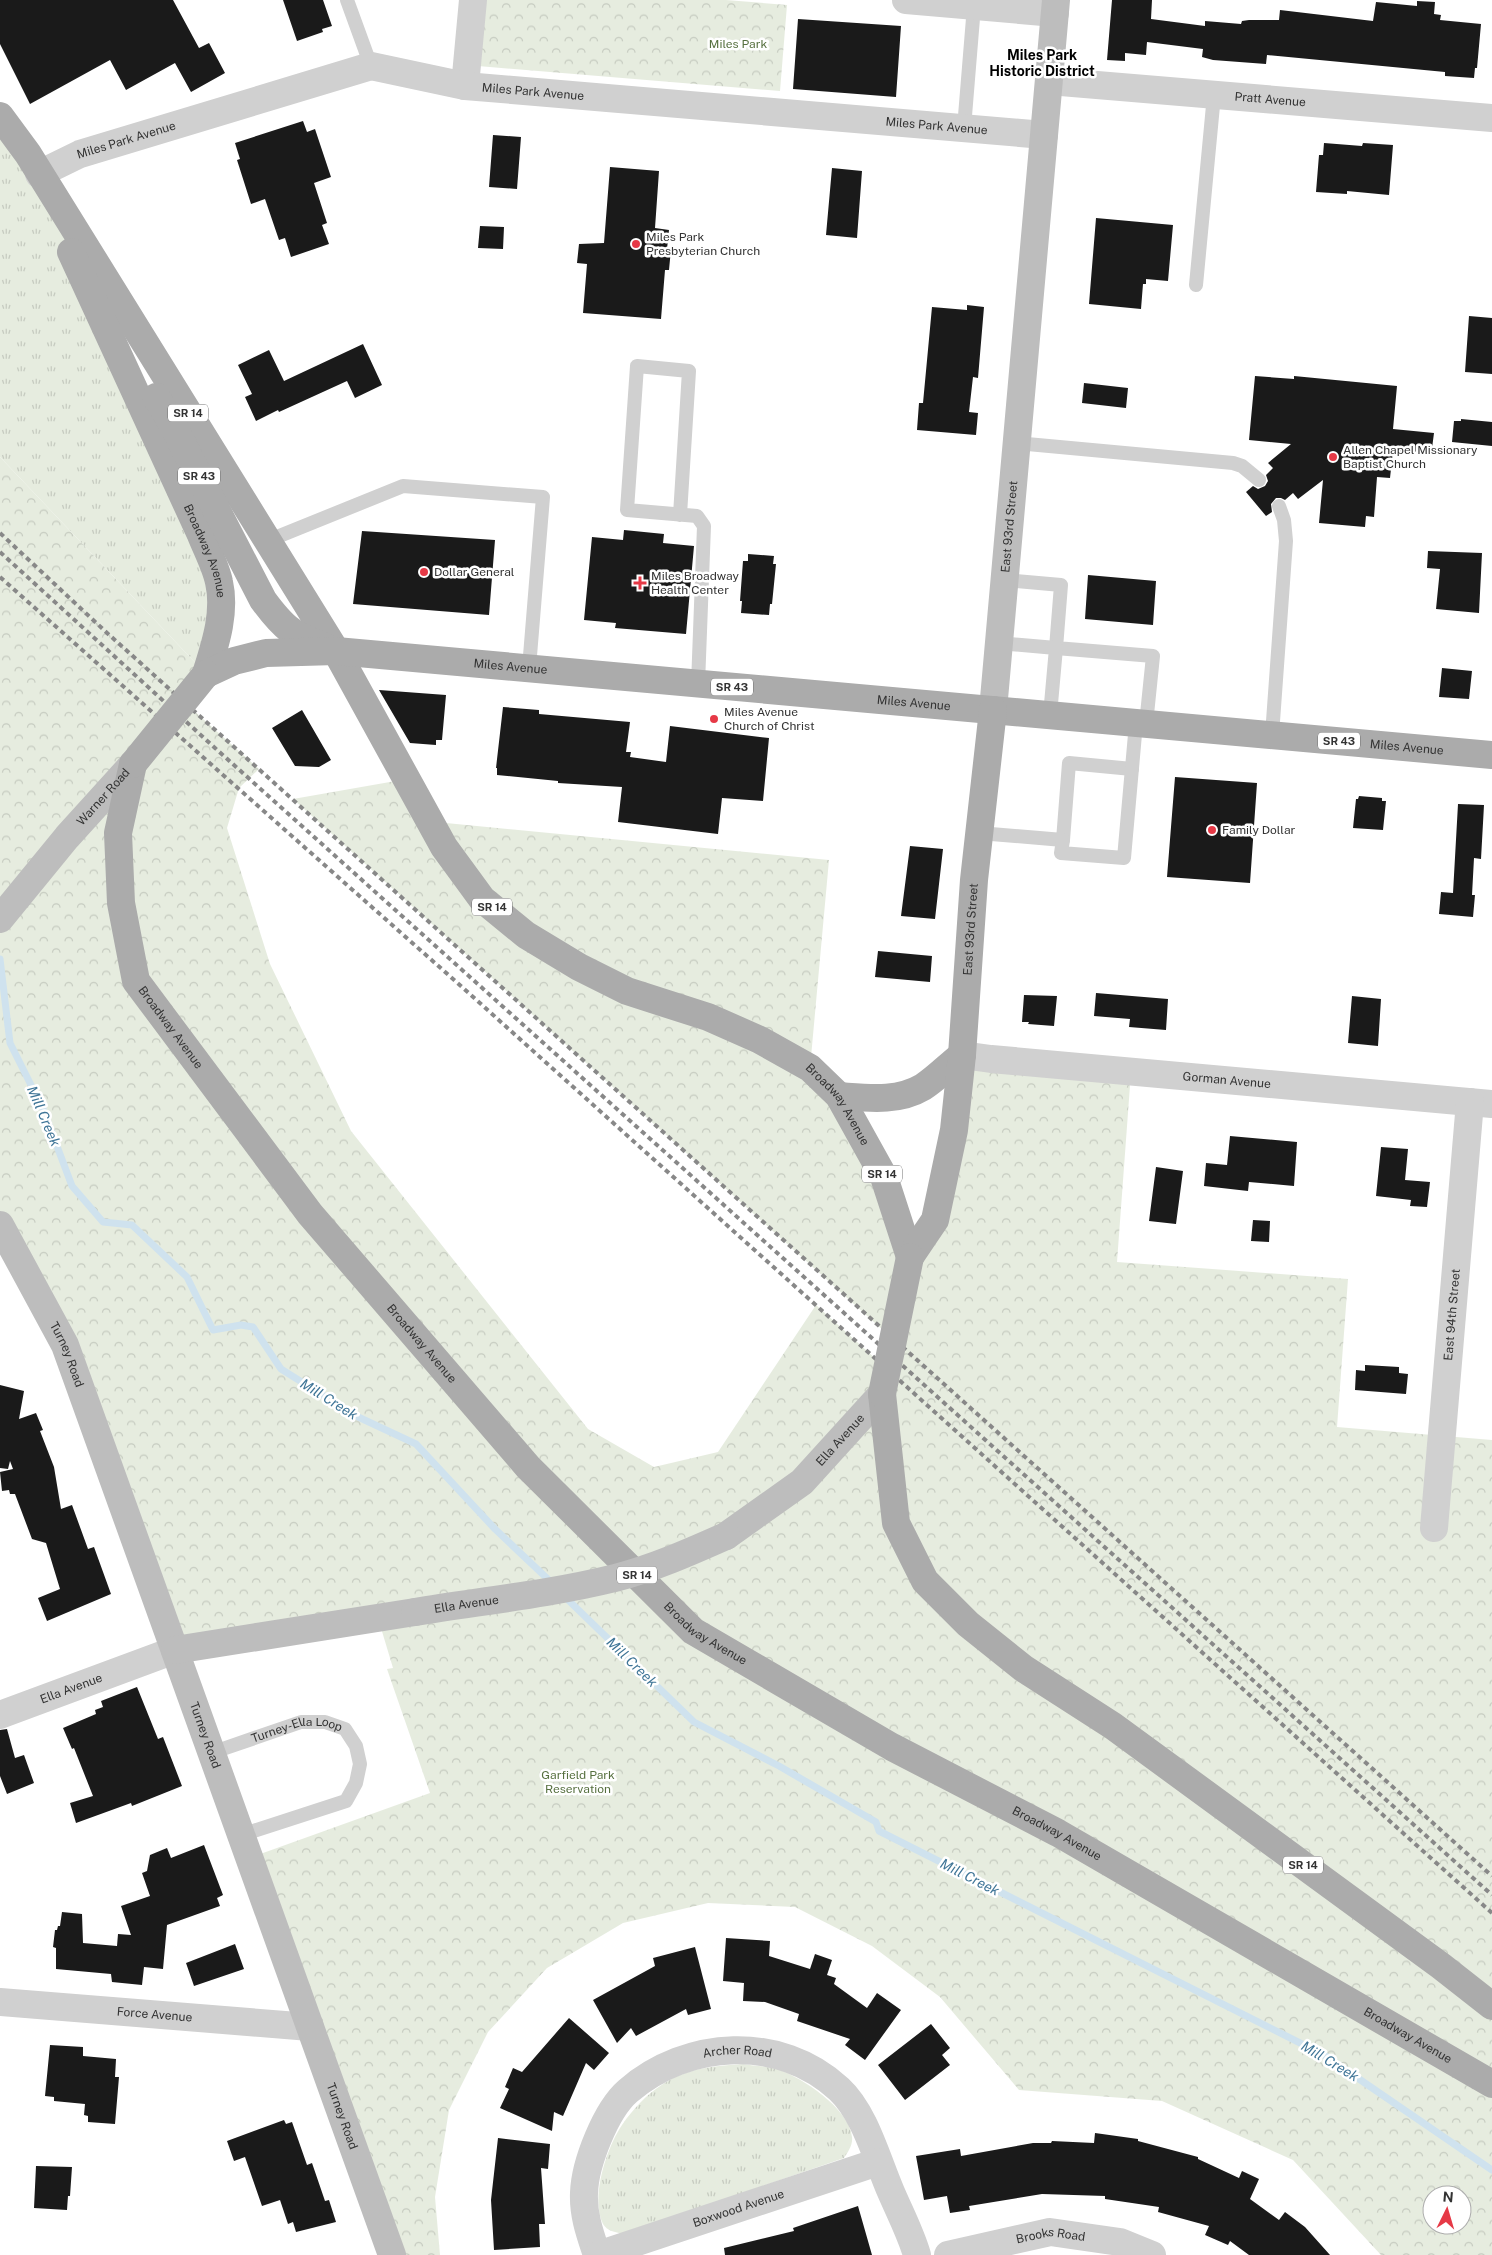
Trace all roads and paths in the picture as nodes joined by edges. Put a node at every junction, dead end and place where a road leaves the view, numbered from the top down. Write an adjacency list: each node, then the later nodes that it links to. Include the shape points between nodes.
1 (347, 0): 7 (lane)
2 (473, 0): 9 (street)
3 (906, 0): 4 (street)
4 (937, 1): 5 (street)
5 (974, 6): 6 (street); 13 (lane)
6 (1055, 6): 8 (main road, East 93rd Street)
7 (371, 66): 9 (street, Miles Park Avenue); 15 (street, Miles Park Avenue, via 80,154)
8 (1049, 81): 10 (street, Pratt Avenue); 14 (main road, East 93rd Street)
9 (465, 86): 13 (street, Miles Park Avenue)
10 (1214, 95): 12 (street, Pratt Avenue); 17 (lane)
11 (0, 116): 15 (main road, Broadway Avenue / SR 14)
12 (1492, 118)
13 (964, 128): 14 (street, Miles Park Avenue)
14 (1044, 135): 18 (main road, East 93rd Street)
15 (39, 174): 16 (main road, Broadway Avenue / SR 14); 22 (main road, Broadway Avenue / SR 14)
16 (82, 277): 26 (main road, SR 43, via 168,416 264,600 280,623 298,637); 28 (main road, Broadway Avenue / SR 14, via 201,535 219,582 221,602 217,636)
17 (1196, 285)
18 (1016, 443): 19 (lane, via 1232,463 1242,466); 23 (main road, East 93rd Street)
19 (1260, 480)
20 (1279, 506): 33 (lane, via 1286,541)
21 (680, 515): 21 (lane, via 688,370 637,366 627,510); 29 (lane, via 697,516 704,526)
22 (267, 541): 26 (main road, Broadway Avenue / SR 14); 27 (lane, via 404,486 543,497)
23 (1004, 580): 24 (main road, East 93rd Street); 25 (lane, via 1061,585)
24 (999, 643): 25 (lane); 30 (main road, East 93rd Street)
25 (1056, 648): 31 (lane); 32 (lane, via 1153,656)
26 (336, 651): 27 (main road, Miles Avenue / SR 43); 28 (main road, via 266,653 234,661); 41 (main road, Broadway Avenue / SR 14, via 444,847 482,899 526,935 579,968 627,990 708,1017 760,1040 810,1068)
27 (529, 668): 29 (main road, Miles Avenue / SR 43)
28 (206, 674): 35 (main road, Warner Road / SR 14, bridge)
29 (698, 684): 30 (main road, Miles Avenue / SR 43)
30 (993, 710): 31 (main road, Miles Avenue / SR 43); 37 (main road, East 93rd Street)
31 (1050, 715): 32 (main road, Miles Avenue / SR 43)
32 (1141, 724): 33 (main road, Miles Avenue / SR 43); 36 (lane)
33 (1272, 735): 34 (main road, Miles Avenue / SR 43)
34 (1492, 755)
35 (134, 764): 39 (main road, Warner Road, via 67,837); 54 (main road, Broadway Avenue / SR 14, via 118,833 121,903 136,981 323,1229 528,1467 693,1631 892,1747 1058,1833)
36 (1132, 769): 38 (lane, via 1069,763); 38 (lane, via 1124,858 1061,853)
37 (979, 833): 38 (lane); 40 (main road, East 93rd Street)
38 (1063, 840)
39 (0, 919)
40 (962, 1055): 41 (main road, via 923,1087 905,1095 881,1099); 42 (street, Gorman Avenue); 44 (main road, East 93rd Street, via 954,1130 935,1220)
41 (840, 1096): 44 (main road, Broadway Avenue / SR 14, via 884,1177)
42 (1481, 1103): 46 (street, East 94th Street)
43 (0, 1225): 47 (main road, Turney Road, via 65,1345)
44 (910, 1257): 45 (main road, Broadway Avenue / SR 14, bridge)
45 (882, 1394): 47 (main road, Ella Avenue, bridge, via 802,1482 726,1536 675,1559 617,1578 578,1586); 52 (main road, Broadway Avenue / SR 14, via 896,1523 924,1581 968,1624 1023,1668 1113,1726)
46 (1434, 1528)
47 (175, 1650): 48 (street, Ella Avenue); 49 (main road, Turney Road)
48 (0, 1715)
49 (212, 1753): 50 (main road, Turney Road); 50 (lane, Turney-Ella Loop, via 301,1722 325,1722 345,1729 356,1746 360,1764 356,1783 346,1801)
50 (241, 1835): 53 (main road, Turney Road)
51 (0, 2002): 53 (street, Force Avenue)
52 (1492, 2006)
53 (310, 2027): 56 (main road, Turney Road)
54 (1492, 2084)
55 (878, 2162): 57 (street, Boxwood Avenue); 57 (street, Archer Road, via 862,2121 840,2089 811,2067 781,2055 747,2050 713,2051 681,2059 654,2071 626,2092 604,2125 590,2156 584,2192 585,2220); 58 (street, Archer Road)
56 (392, 2255)
57 (597, 2255)
58 (917, 2255)
59 (948, 2255): 60 (street, Brooks Road, via 1050,2232 1120,2242)
60 (1152, 2255)

